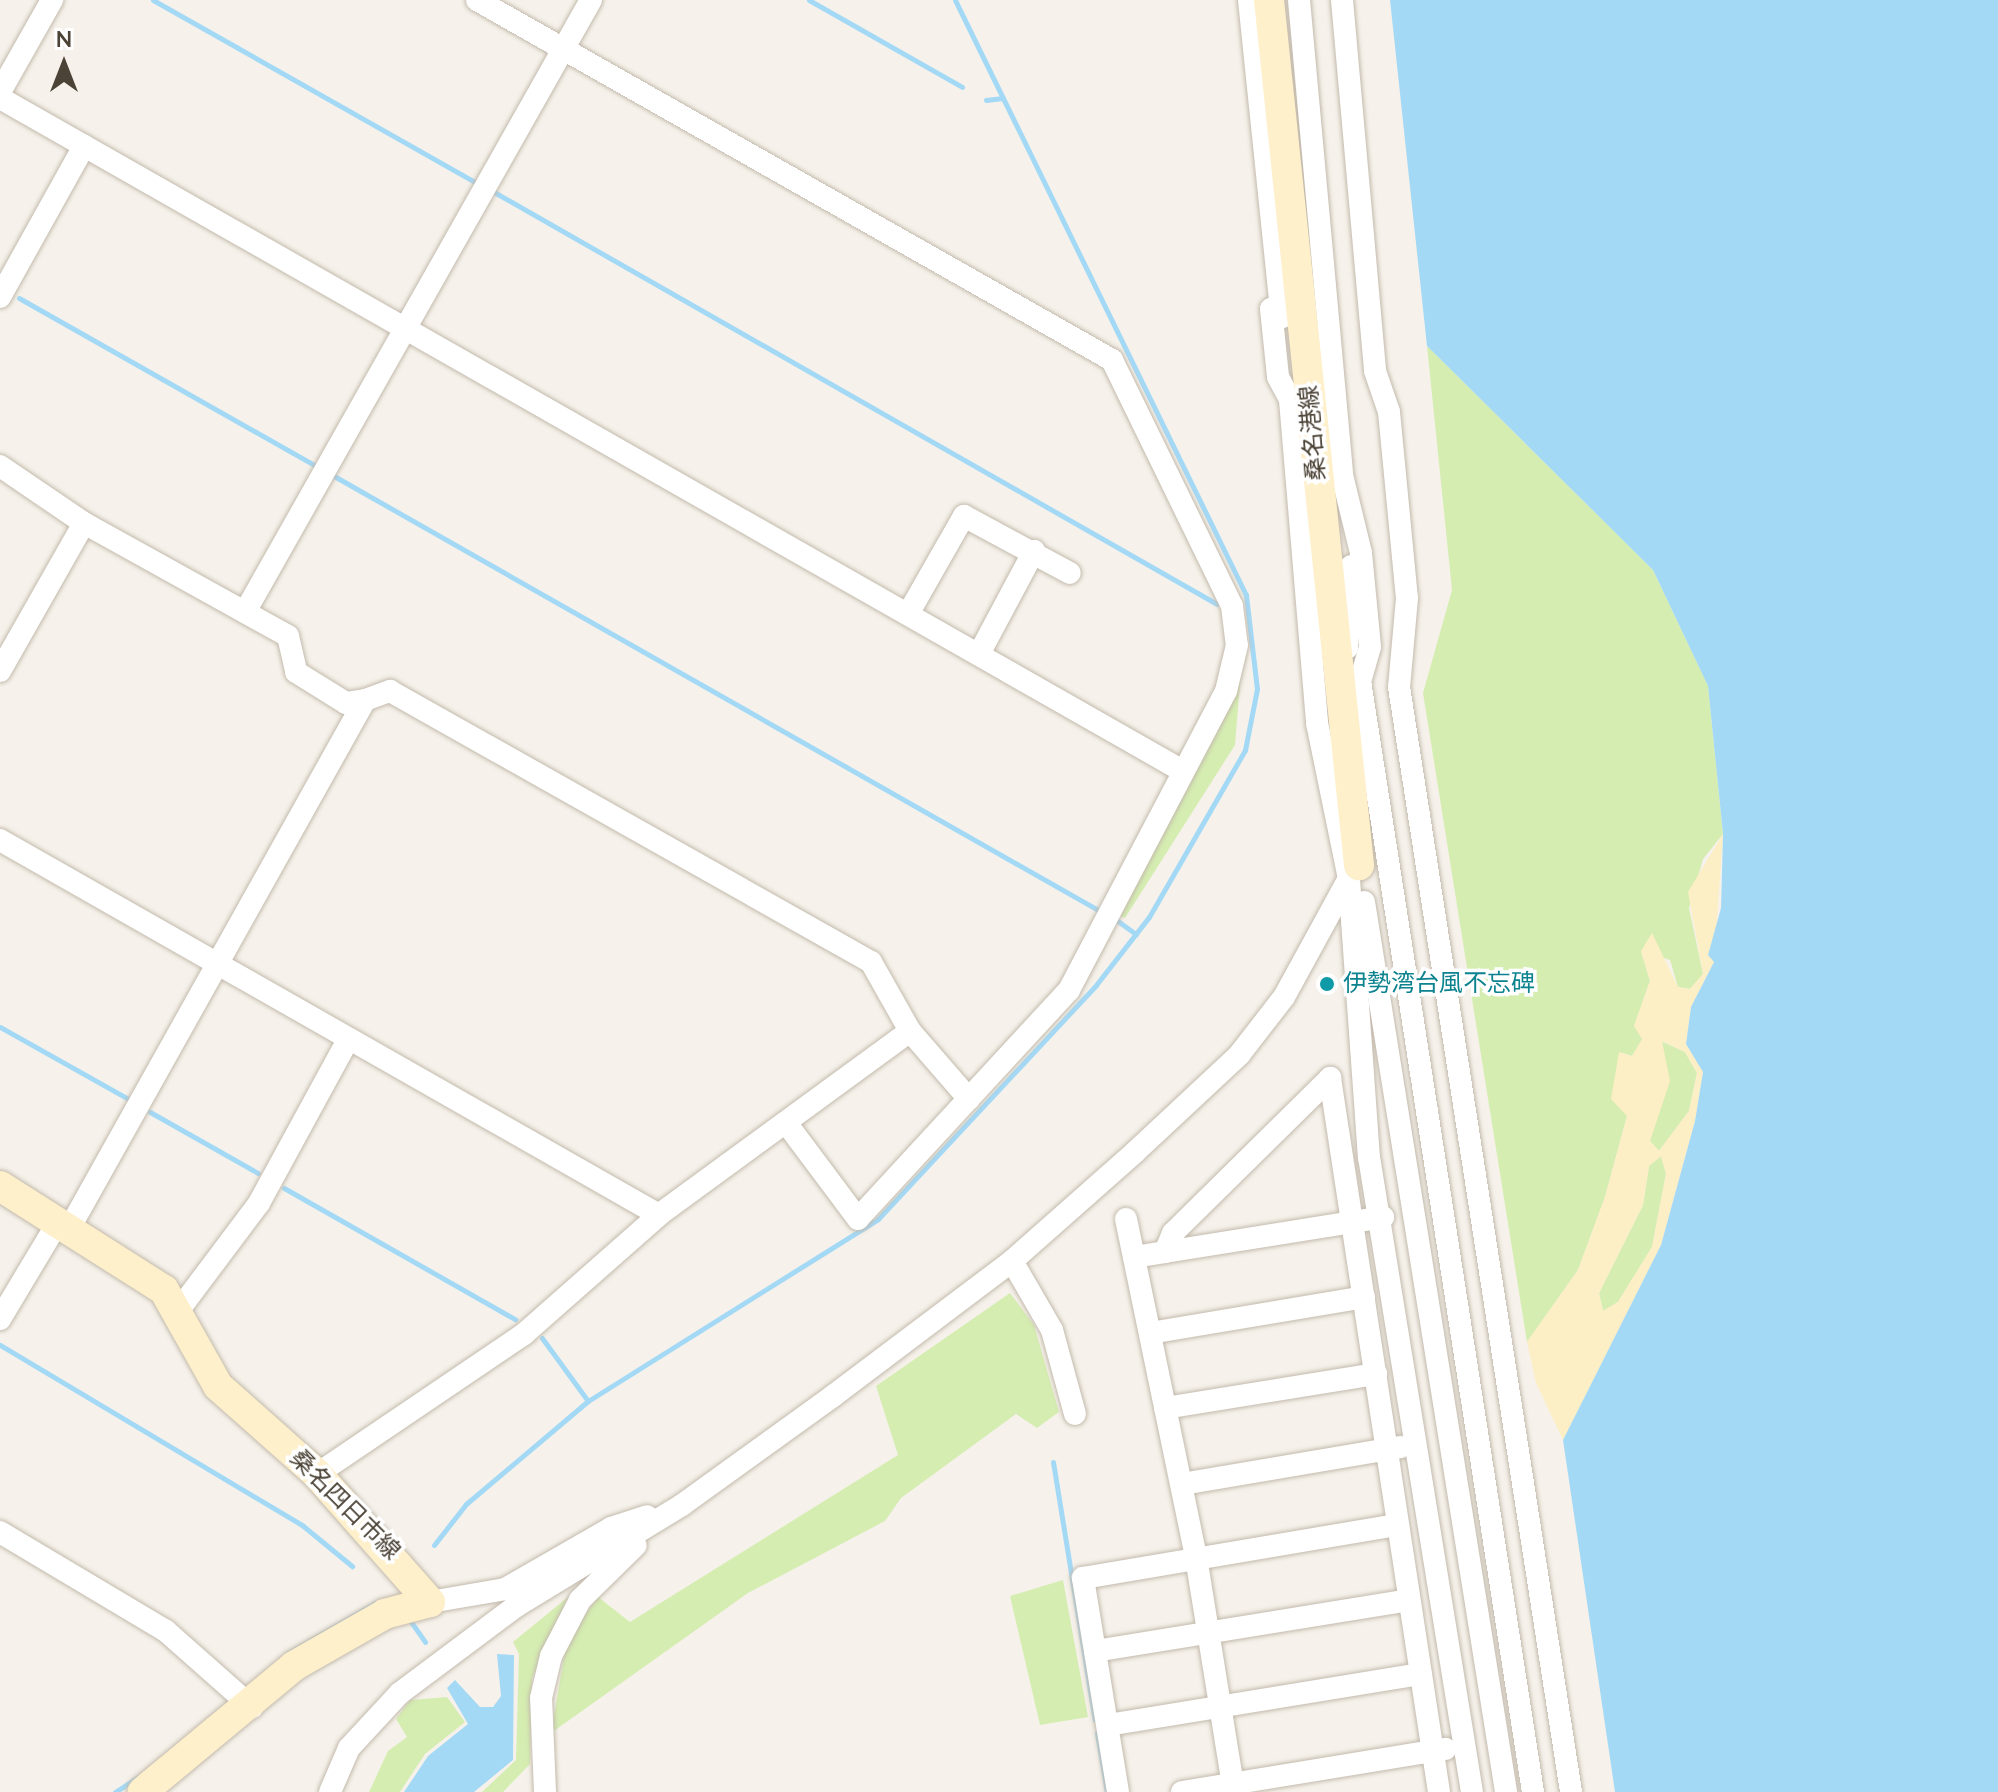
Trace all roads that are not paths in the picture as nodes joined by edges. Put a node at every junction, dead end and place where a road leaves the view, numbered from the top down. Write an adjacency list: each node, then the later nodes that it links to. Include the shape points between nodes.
1 (52, 0): 11 (street)
2 (477, 0): 10 (street)
3 (591, 0): 10 (street)
4 (1235, 0): 9 (street)
5 (1249, 0): 9 (street)
6 (1269, 0): 17 (main road, 桑名港線)
7 (1299, 0): 20 (street)
8 (1342, 0): 81 (street, via 1375,371 1389,412 1407,598 1399,687)
9 (1255, 48): 15 (street)
10 (563, 49): 16 (street); 29 (street, via 1112,360 1237,624 1226,691)
11 (0, 92)
12 (0, 98): 13 (street)
13 (84, 146): 14 (street); 16 (street)
14 (0, 297)
15 (1279, 305): 17 (street, via 1294,370); 31 (street, via 1271,309 1275,350 1290,400 1317,723)
16 (404, 330): 23 (street); 24 (street)
17 (1309, 390): 26 (main road, 桑名港線)
18 (0, 466): 19 (street)
19 (84, 523): 23 (street); 27 (street)
20 (1353, 529): 26 (street, via 1347,648); 80 (street, via 1370,647 1360,681)
21 (1034, 551): 22 (street); 24 (street, via 964,516); 25 (street)
22 (1070, 573)
23 (245, 612): 28 (street, via 288,636 296,672 346,703)
24 (908, 614): 25 (street)
25 (979, 654): 29 (street)
26 (1334, 664): 31 (main road, 桑名港線)
27 (0, 671)
28 (365, 700): 32 (street); 33 (street, via 390,691 871,962)
29 (1181, 770): 35 (street, via 1069,990)
30 (0, 840): 32 (street)
31 (1354, 872): 39 (street, via 1356,1043); 45 (street, via 1284,997 1239,1055); 79 (street)
32 (219, 965): 34 (street); 42 (street)
33 (910, 1031): 35 (street); 36 (street)
34 (348, 1040): 38 (street); 47 (street, via 259,1203)
35 (969, 1099): 36 (street, via 858,1219)
36 (787, 1124): 38 (street)
37 (0, 1186): 42 (main road, 桑名四日市線)
38 (659, 1215): 55 (street, via 524,1334)
39 (1383, 1217): 41 (street); 53 (street)
40 (1126, 1219): 44 (street)
41 (1352, 1223): 43 (street); 43 (street, via 1330,1078 1173,1233); 46 (street)
42 (64, 1226): 47 (main road, 桑名四日市線, via 164,1290); 48 (street)
43 (1165, 1252): 44 (street)
44 (1134, 1257): 49 (street)
45 (1012, 1261): 52 (street, via 1052,1330); 57 (street)
46 (1364, 1297): 49 (street); 50 (street)
47 (175, 1315): 55 (main road, 桑名四日市線, via 218,1386)
48 (0, 1319)
49 (1150, 1333): 51 (street)
50 (1376, 1374): 51 (street); 54 (street)
51 (1165, 1408): 56 (street)
52 (1075, 1414)
53 (1417, 1444): 54 (street); 69 (street)
54 (1387, 1449): 56 (street); 58 (street)
55 (317, 1474): 61 (main road, 桑名四日市線)
56 (1182, 1484): 60 (street)
57 (682, 1505): 61 (street, via 611,1528 505,1589); 73 (street, via 515,1607 400,1693 366,1724); 74 (street, via 580,1600 559,1636 541,1698)
58 (1397, 1525): 60 (street); 62 (street)
59 (0, 1532): 66 (street, via 166,1631)
60 (1196, 1557): 63 (street); 64 (street, via 1083,1578)
61 (426, 1594): 66 (main road, via 294,1666)
62 (1409, 1600): 63 (street); 65 (street)
63 (1209, 1633): 64 (street); 67 (street)
64 (1095, 1651): 68 (street)
65 (1421, 1674): 67 (street); 70 (street)
66 (252, 1707): 72 (main road)
67 (1221, 1707): 68 (street); 71 (street)
68 (1108, 1725): 75 (street)
69 (1465, 1747): 70 (street); 78 (street)
70 (1433, 1751): 71 (street); 77 (street)
71 (1234, 1788): 76 (street)
72 (142, 1792)
73 (330, 1792)
74 (545, 1792)
75 (1118, 1792)
76 (1182, 1792)
77 (1439, 1792)
78 (1472, 1792)
79 (1506, 1792)
80 (1533, 1792)
81 (1571, 1792)

